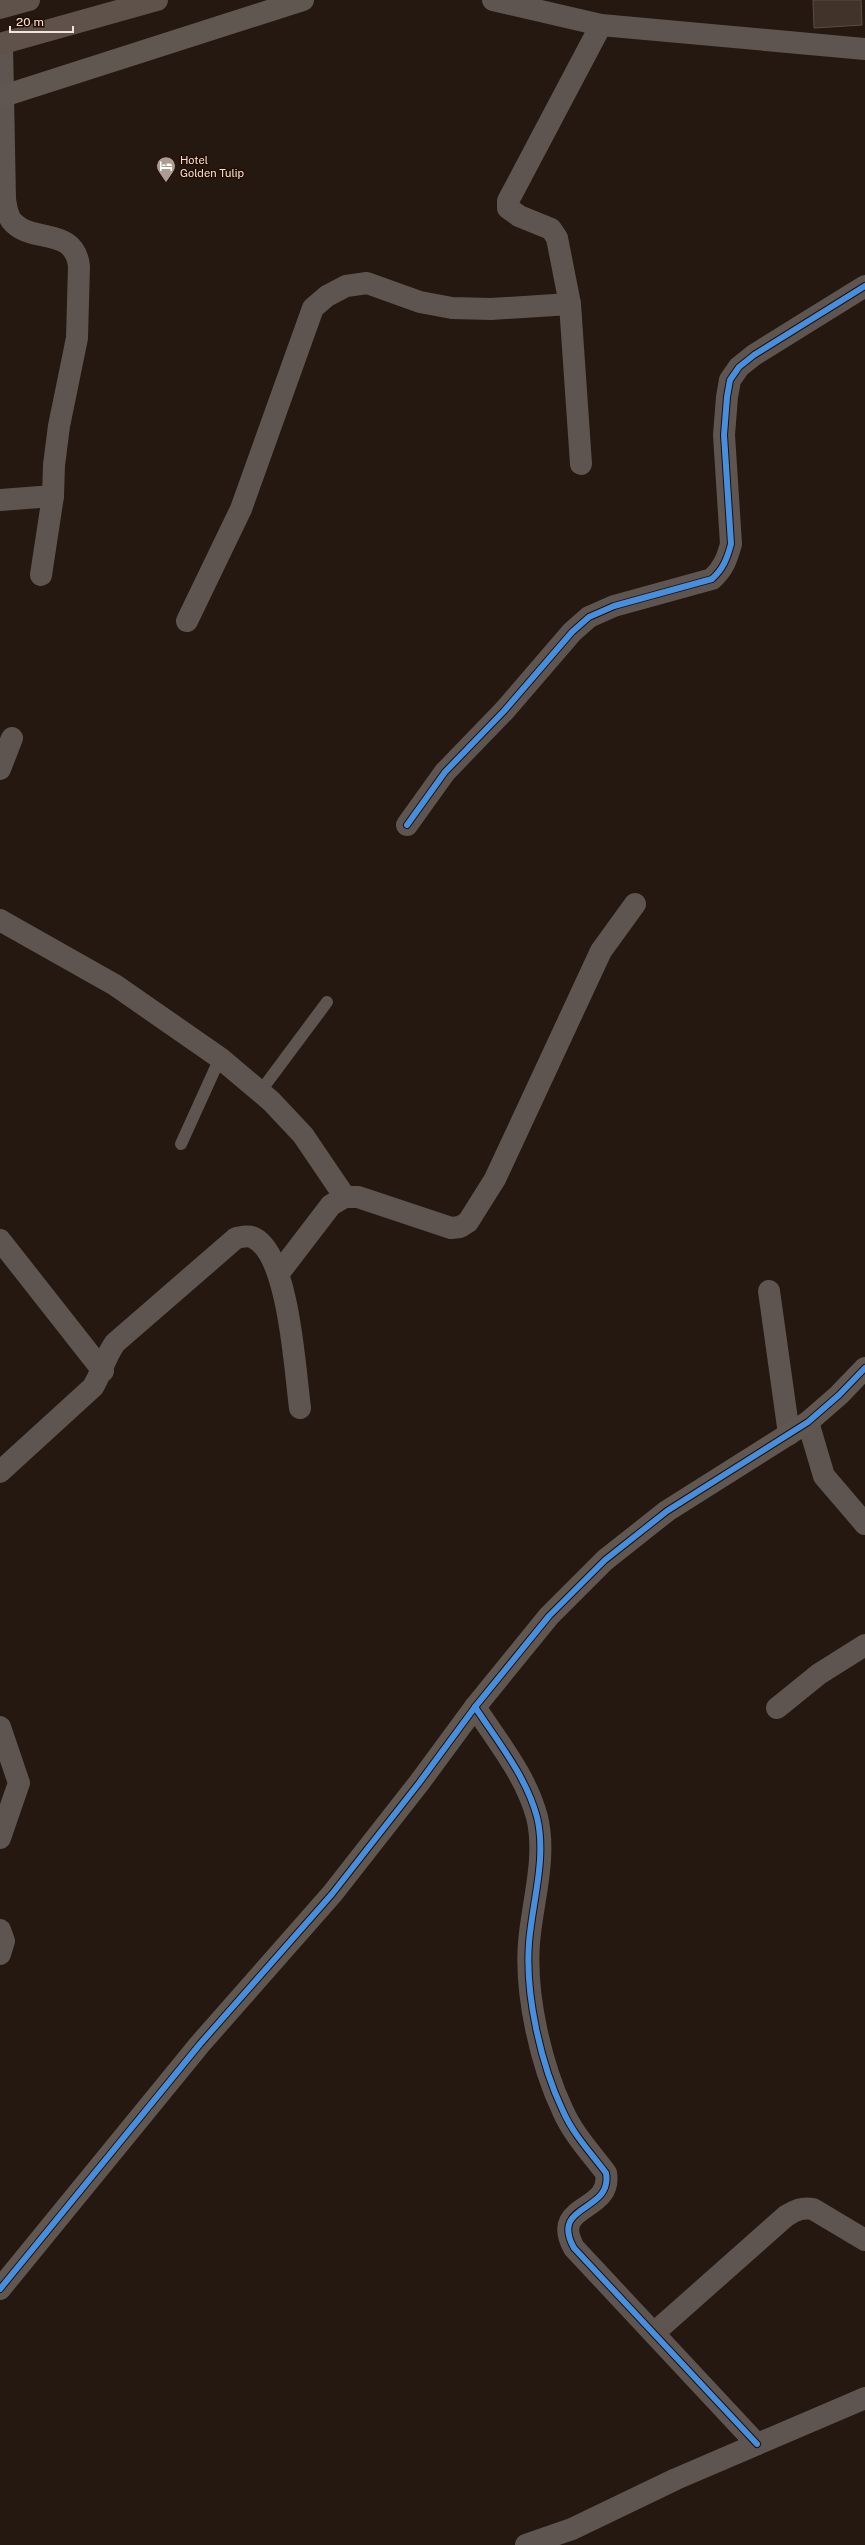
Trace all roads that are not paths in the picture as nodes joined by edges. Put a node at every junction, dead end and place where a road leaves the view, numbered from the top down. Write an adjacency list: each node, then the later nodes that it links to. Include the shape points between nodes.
1 (29, 0): 5 (highway)
2 (157, 0): 7 (highway)
3 (303, 0): 9 (street)
4 (493, 0): 6 (street)
5 (0, 8)
6 (601, 25): 8 (street); 11 (street, via 508,201 508,208 519,216 555,233)
7 (1, 44): 9 (street)
8 (865, 49)
9 (2, 96): 13 (street, via 7,212 12,221 21,228 63,241 72,247 79,266 77,338 59,426)
10 (865, 286): 19 (street, via 754,355 739,367 730,380 724,435 731,544 727,560 719,572 712,579 614,606 589,617 572,632 504,711 445,772)
11 (570, 304): 12 (street); 16 (street, via 491,309 452,308 420,302 367,283 346,286 326,296 314,308 241,509)
12 (581, 464)
13 (53, 496): 14 (street); 15 (street)
14 (0, 500)
15 (41, 575)
16 (188, 621)
17 (12, 738): 18 (street)
18 (0, 769)
19 (407, 825)
20 (635, 904): 26 (street, via 602,951 495,1179 468,1222 460,1227 451,1228 358,1197)
21 (0, 920): 23 (street, via 115,985)
22 (328, 1002): 24 (lane)
23 (220, 1058): 24 (street); 25 (lane)
24 (260, 1092): 26 (street, via 303,1135)
25 (180, 1144)
26 (345, 1197): 28 (street, via 331,1205)
27 (0, 1240): 31 (street)
28 (279, 1273): 31 (street, via 261,1242 253,1237 236,1238 115,1343 103,1364); 32 (street, via 286,1297)
29 (769, 1291): 34 (street)
30 (865, 1368): 33 (street)
31 (103, 1371): 35 (street, via 84,1397)
32 (300, 1408)
33 (808, 1422): 34 (street); 36 (street, via 824,1476)
34 (789, 1434): 38 (street, via 667,1511 605,1560 548,1616)
35 (0, 1472)
36 (865, 1524)
37 (865, 1645): 39 (street, via 819,1674)
38 (475, 1707): 45 (street, via 420,1783 332,1894 200,2044); 46 (street, via 521,1777 537,1819 538,1876 528,1968 534,2012 542,2051 563,2112 574,2132 606,2173 608,2181 604,2192 569,2219 568,2237 574,2248)
39 (777, 1708)
40 (0, 1727): 41 (street, via 19,1783)
41 (0, 1838)
42 (0, 1930): 43 (street, via 4,1941)
43 (0, 1954)
44 (865, 2240): 46 (street, via 813,2209 804,2207 797,2210 786,2216)
45 (0, 2289)
46 (654, 2333): 48 (street)
47 (865, 2398): 48 (street)
48 (757, 2444): 49 (street, via 676,2479 572,2529)
49 (526, 2545)

